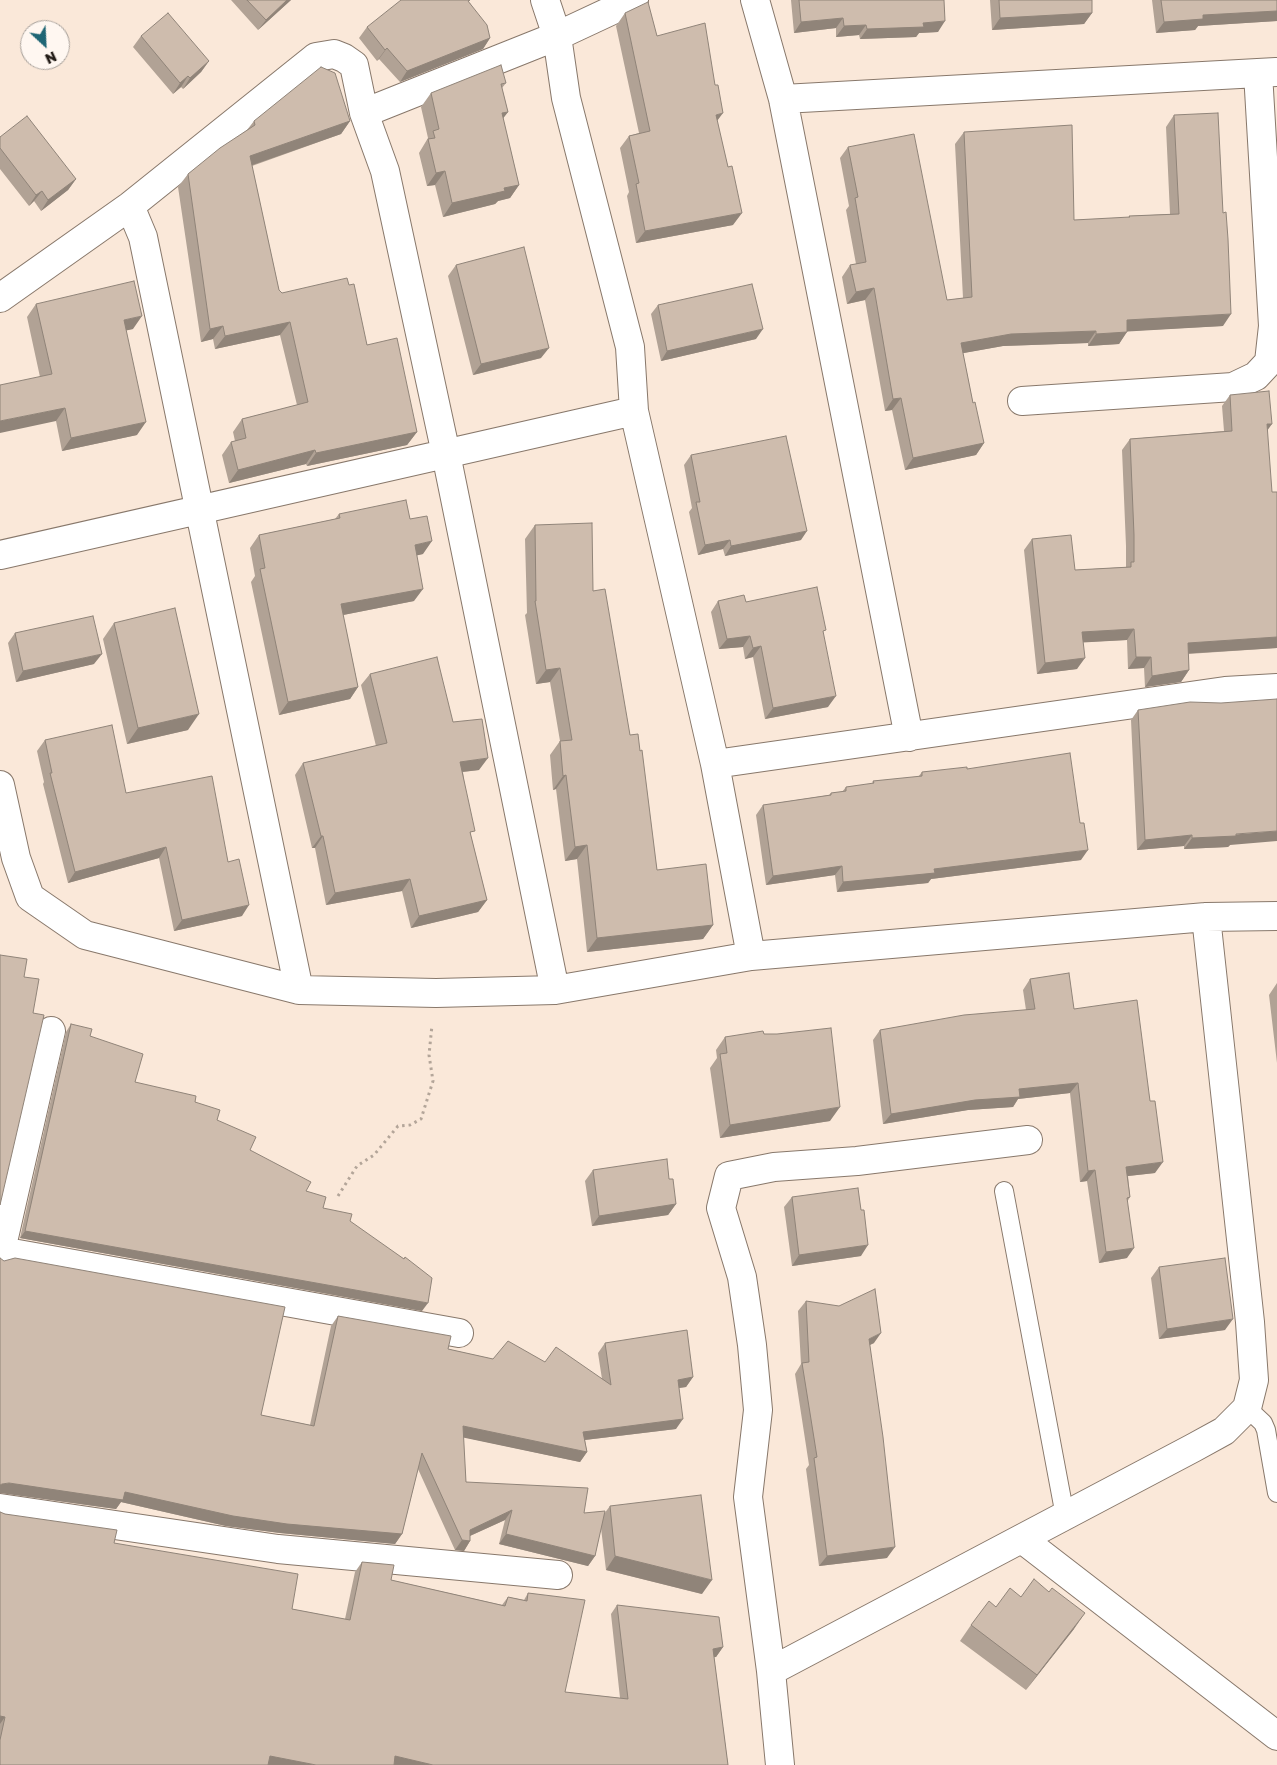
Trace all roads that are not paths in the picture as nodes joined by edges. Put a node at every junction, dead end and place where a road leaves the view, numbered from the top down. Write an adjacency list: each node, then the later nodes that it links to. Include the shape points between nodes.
1 (545, 0): 4 (street)
2 (634, 0): 4 (street)
3 (755, 0): 6 (street)
4 (558, 36): 7 (street); 11 (street, via 566,98 630,347)
5 (1268, 72): 6 (street); 10 (street, via 1273,326 1269,362 1256,376 1233,387)
6 (783, 99): 16 (street)
7 (364, 113): 8 (street, via 354,65 334,54 316,57); 12 (street, via 385,171)
8 (130, 206): 9 (street); 13 (street, via 143,237)
9 (0, 298)
10 (1022, 401)
11 (634, 411): 12 (street); 17 (street)
12 (446, 454): 13 (street); 23 (street)
13 (198, 511): 14 (street); 22 (street)
14 (0, 555)
15 (1277, 688): 16 (street, via 1225,690)
16 (909, 737): 17 (street)
17 (715, 764): 21 (street)
18 (0, 785): 22 (street, via 16,858 30,897 85,934)
19 (1277, 916): 20 (street)
20 (1206, 917): 21 (street); 29 (street, via 1250,1322 1254,1380)
21 (751, 956): 23 (street)
22 (299, 990): 23 (street, via 436,993)
23 (555, 990)
24 (51, 1031): 27 (street)
25 (1028, 1140): 35 (street, via 857,1161 774,1167 729,1176 721,1208 742,1277 752,1345 758,1410 748,1497)
26 (1004, 1191): 32 (lane)
27 (0, 1253): 28 (street)
28 (458, 1333)
29 (1247, 1408): 30 (lane, via 1266,1430); 32 (street, via 1224,1431)
30 (1277, 1493)
31 (0, 1508): 34 (street, via 278,1549)
32 (1065, 1516): 33 (street)
33 (1022, 1539): 35 (street); 36 (street)
34 (558, 1574)
35 (771, 1671): 37 (street)
36 (1277, 1736)
37 (780, 1765)

